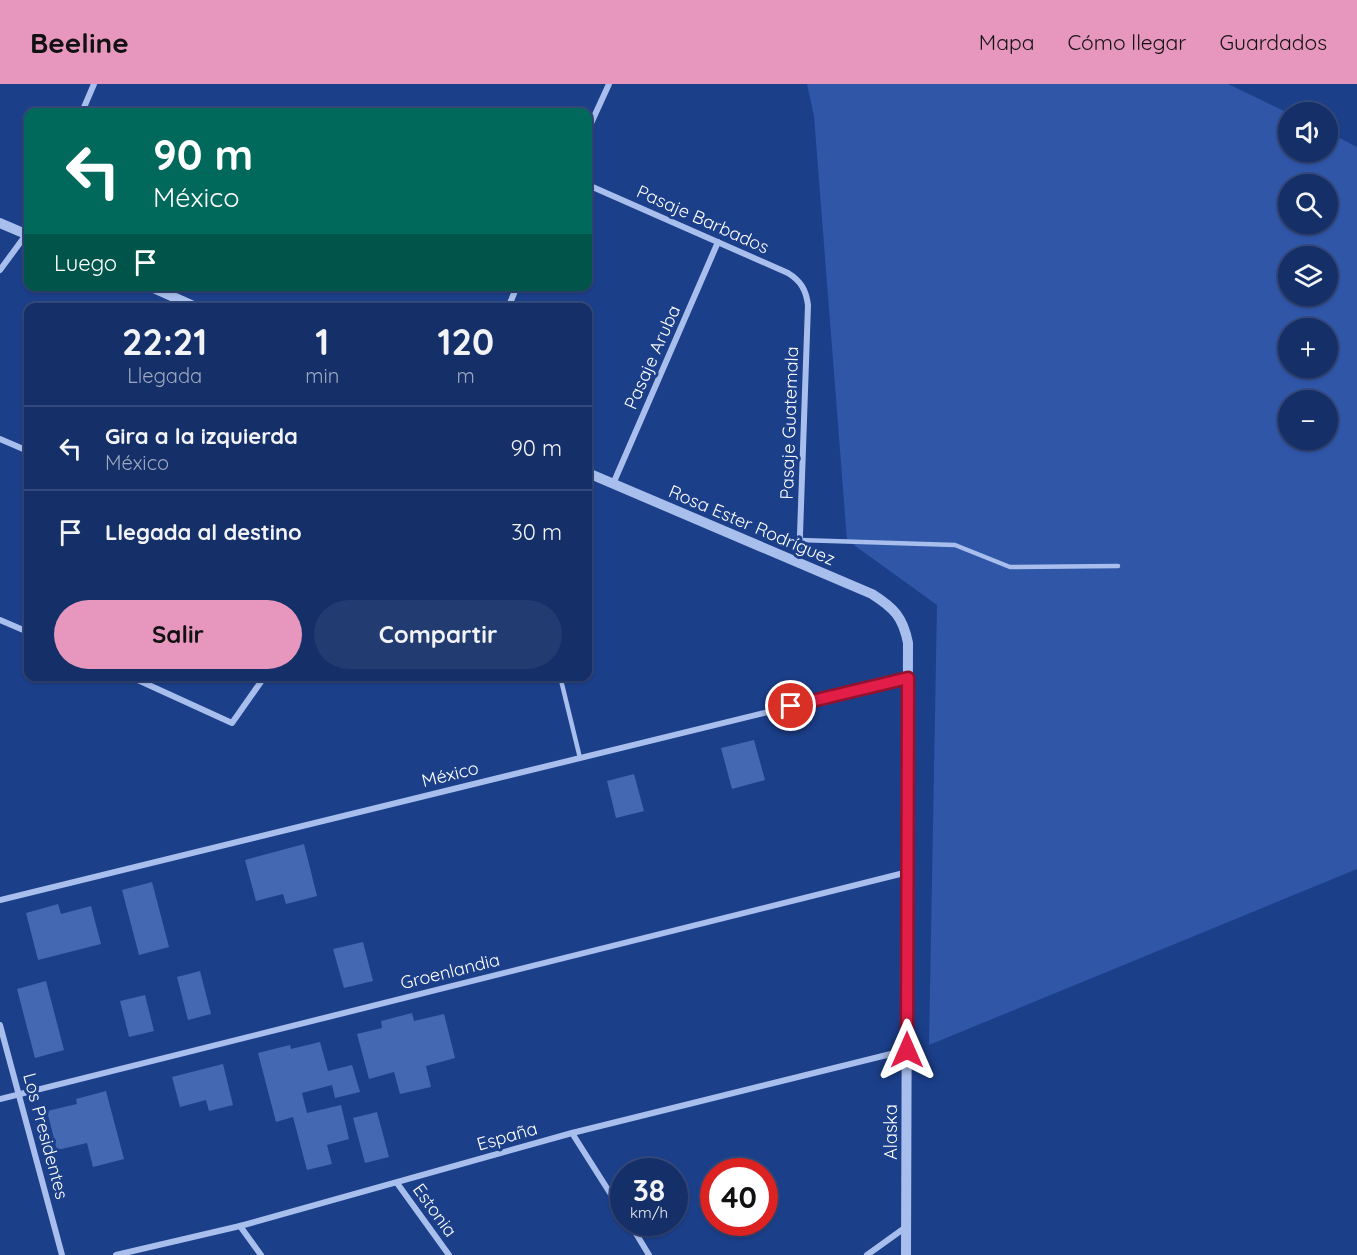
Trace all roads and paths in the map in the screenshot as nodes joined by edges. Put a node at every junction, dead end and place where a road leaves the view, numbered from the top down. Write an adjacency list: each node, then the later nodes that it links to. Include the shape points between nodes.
1 (94, 84): 3 (street)
2 (609, 84): 4 (street)
3 (84, 108)
4 (592, 121)
5 (592, 187): 9 (street, Pasaje Barbados)
6 (0, 223): 7 (street)
7 (24, 232)
8 (24, 239): 10 (street)
9 (718, 242): 11 (street, Pasaje Barbados, via 788,273); 17 (street, Pasaje Aruba)
10 (0, 270)
11 (803, 285): 18 (street, Pasaje Guatemala, via 808,305)
12 (160, 291): 13 (street)
13 (187, 303)
14 (0, 439): 15 (street)
15 (24, 449)
16 (592, 475): 17 (street, Rosa Ester Rodríguez)
17 (613, 484): 19 (street, Rosa Ester Rodríguez)
18 (800, 540): 19 (street, Pasaje Guatemala); 20 (lane, via 955,545 1010,567)
19 (799, 563): 21 (street, Rosa Ester Rodríguez, via 872,594)
20 (1118, 566)
21 (898, 614): 24 (street, Alaska, via 908,643)
22 (0, 620): 23 (street)
23 (24, 630)
24 (908, 678): 28 (street, México); 29 (street, Alaska)
25 (140, 681): 26 (street, via 232,723)
26 (261, 681)
27 (561, 681): 28 (lane)
28 (580, 758): 30 (street, México)
29 (908, 872): 32 (street, Alaska); 33 (street, Groenlandia)
30 (0, 900)
31 (0, 1026): 33 (street, Los Presidentes)
32 (907, 1050): 35 (street, España); 39 (street, Alaska)
33 (19, 1095): 34 (street, Groenlandia); 41 (street, Los Presidentes)
34 (0, 1099)
35 (572, 1133): 36 (street, España); 37 (street)
36 (397, 1183): 38 (street, España); 44 (street, Estonia)
37 (610, 1193)
38 (240, 1226): 42 (street, España); 43 (street)
39 (906, 1226): 46 (street); 47 (street, Alaska)
40 (637, 1236): 45 (street)
41 (62, 1255)
42 (116, 1255)
43 (261, 1255)
44 (448, 1255)
45 (649, 1255)
46 (867, 1255)
47 (906, 1255)

